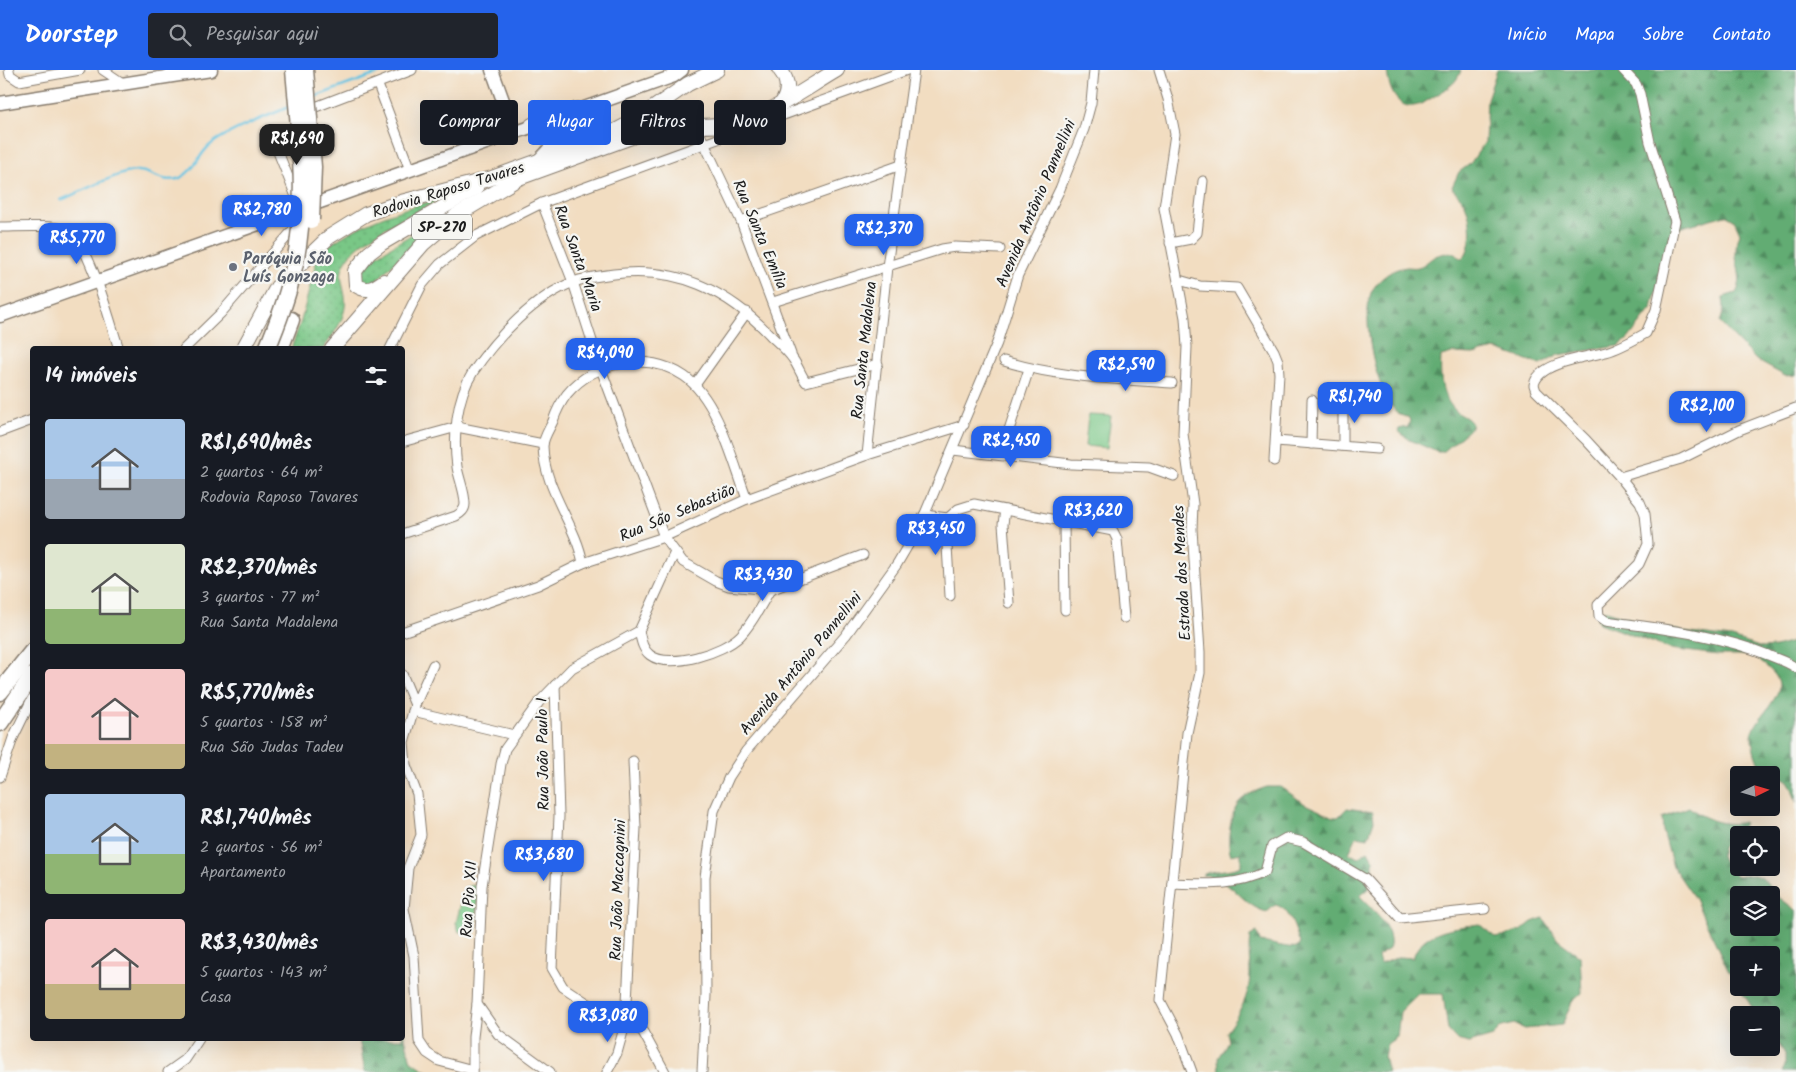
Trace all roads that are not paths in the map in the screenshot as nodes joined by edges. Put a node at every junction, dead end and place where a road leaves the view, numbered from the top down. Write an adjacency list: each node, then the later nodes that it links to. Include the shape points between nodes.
1 (9, 70): 2 (street, via 10,75 19,80)
2 (80, 70)
3 (103, 70): 18 (street)
4 (211, 70): 18 (street)
5 (294, 70): 60 (highway, bridge, via 301,153 301,216 293,275)
6 (305, 70): 61 (highway, bridge, via 313,199 300,292)
7 (412, 70): 19 (street)
8 (492, 70): 20 (street)
9 (717, 70): 34 (main road, Rodovia Raposo Tavares / SP-270, via 688,84)
10 (780, 70): 22 (main road, via 787,82)
11 (837, 70): 23 (main road, SP-270)
12 (907, 70): 26 (street)
13 (914, 70): 36 (street, Rua Santa Madalena)
14 (1094, 70): 75 (street, Avenida Antônio Pannellini, via 1091,103 1084,129 1060,189 1018,274 997,343)
15 (1159, 70): 45 (street, Estrada dos Mendes, via 1175,134 1164,208)
16 (1623, 70): 89 (street, via 1636,84 1640,94 1650,142 1675,221 1656,310 1646,333 1608,352 1550,367 1538,375 1534,385 1536,391)
17 (678, 73): 21 (street)
18 (124, 84): 24 (street)
19 (378, 84): 25 (street); 37 (street)
20 (503, 100)
21 (604, 100)
22 (784, 100)
23 (786, 102)
24 (0, 103)
25 (298, 113)
26 (786, 114)
27 (270, 132): 42 (street)
28 (621, 139): 34 (main road, SP-270)
29 (714, 140): 30 (street)
30 (705, 144): 41 (street); 43 (street, Rua Santa Emília)
31 (477, 145): 37 (street)
32 (552, 145): 35 (main road)
33 (582, 145): 34 (main road)
34 (587, 149): 35 (main road, Rodovia Raposo Tavares / SP-270); 48 (main road, Rodovia Raposo Tavares / SP-270, via 500,188 444,225)
35 (540, 160): 38 (main road, Rodovia Raposo Tavares / SP-270)
36 (901, 165): 43 (street); 47 (street, Rua Santa Madalena)
37 (410, 170): 40 (street)
38 (489, 180): 48 (main road, via 382,243 360,263 354,278 356,285 369,290); 59 (main road, Rodovia Raposo Tavares / SP-270, via 366,214 330,238 277,287)
39 (1203, 181): 45 (street, via 1197,233 1191,239)
40 (317, 203): 42 (street); 58 (street, via 221,313)
41 (542, 203): 51 (street, Rua Santa Maria); 63 (street, via 476,236 440,264 422,284)
42 (301, 209): 50 (street)
43 (741, 221): 54 (street, Rua Santa Emília)
44 (0, 227): 50 (street, via 56,229 74,234)
45 (1170, 243): 49 (street, Estrada dos Mendes)
46 (1000, 249): 47 (street, via 942,249)
47 (886, 267): 54 (street); 66 (street, Rua Santa Madalena)
48 (397, 272): 62 (main road, Rodovia Raposo Tavares / SP-270)
49 (1179, 280): 52 (street); 53 (street, Estrada dos Mendes)
50 (97, 282): 56 (street); 57 (street)
51 (573, 282): 55 (street, via 618,274 655,273 692,280); 67 (street, Rua Santa Maria); 76 (street, via 537,303 502,335 472,373 460,400)
52 (1200, 286): 53 (street); 79 (street, via 1237,288 1274,351 1279,374)
53 (1181, 294): 122 (street, Estrada dos Mendes, via 1187,347 1183,434 1193,504 1200,672 1188,733)
54 (773, 302): 64 (street, Rua Santa Emília)
55 (747, 312): 64 (street); 70 (street)
56 (0, 316)
57 (118, 346)
58 (187, 346)
59 (245, 346)
60 (268, 346)
61 (281, 346)
62 (335, 346)
63 (391, 346)
64 (793, 358): 66 (street, via 806,382)
65 (1004, 361): 68 (street)
66 (878, 364): 86 (street, Rua Santa Madalena)
67 (601, 369): 70 (street, via 633,362 657,364 684,376); 80 (street, via 566,395); 96 (street, Rua Santa Maria)
68 (1029, 369): 69 (street, via 1090,378); 85 (street)
69 (1172, 383)
70 (695, 385): 90 (street, via 717,419)
71 (1312, 400): 81 (street)
72 (1342, 401): 82 (street)
73 (1796, 408): 89 (street, via 1739,430 1681,459)
74 (30, 421): 77 (street)
75 (964, 424): 84 (street, Avenida Antônio Pannellini); 86 (street, Rua São Sebastião)
76 (457, 427): 78 (street); 80 (street); 95 (street, via 457,465 465,504 463,511)
77 (0, 432)
78 (405, 441)
79 (1276, 441): 81 (street); 87 (street)
80 (543, 444): 99 (street, via 550,486 580,546)
81 (1311, 444): 82 (street)
82 (1343, 446): 83 (street)
83 (1377, 449)
84 (953, 450): 85 (street); 92 (street, Avenida Antônio Pannellini)
85 (1001, 454): 88 (street, via 1071,464 1150,466)
86 (868, 455): 90 (street, Rua São Sebastião)
87 (1274, 461)
88 (1174, 476)
89 (1620, 477): 109 (street, via 1640,502 1645,514 1648,544 1639,564 1598,605 1602,619 1730,642)
90 (747, 499): 96 (street, Rua São Sebastião)
91 (1004, 510): 93 (street, via 974,504 958,509); 94 (street); 102 (street)
92 (924, 515): 93 (street); 134 (street, Avenida Antônio Pannellini, via 897,564 846,635 746,751 729,777 714,811 705,877 706,995)
93 (948, 518): 101 (street)
94 (1064, 521): 103 (street); 104 (street, via 1109,529 1116,534)
95 (405, 533)
96 (664, 537): 97 (street, Rua Santa Maria); 99 (street, Rua São Sebastião)
97 (675, 552): 100 (street, Rua Santa Maria, via 683,562 716,581 735,587); 105 (street)
98 (862, 555): 100 (street, Rua Santa Maria)
99 (583, 563): 106 (street, Rua São Sebastião, via 538,585)
100 (770, 590): 105 (street, via 742,635 732,643 692,658 671,661 653,657 643,646)
101 (950, 596)
102 (1009, 603)
103 (1065, 610)
104 (1124, 618)
105 (639, 630): 112 (street, Rua Pio XII, via 572,668)
106 (405, 631)
107 (30, 654): 113 (highway)
108 (433, 665): 115 (street)
109 (1796, 668)
110 (30, 679): 116 (highway)
111 (405, 682): 115 (street)
112 (555, 685): 117 (street, Rua Pio XII); 127 (street, Rua João Paulo I, via 559,816 552,968 563,987 610,1018)
113 (0, 692)
114 (30, 703): 121 (street)
115 (414, 708): 117 (street); 118 (street)
116 (0, 723)
117 (514, 735): 126 (street, Rua Pio XII, via 501,764 490,827 482,886)
118 (405, 745)
119 (405, 757): 123 (street, via 417,794 421,835 408,868)
120 (633, 761): 127 (street, Rua João Maccagnini, via 636,828)
121 (0, 776)
122 (1172, 883): 124 (street, via 1229,884 1248,880 1266,872 1272,846 1286,838 1303,842 1365,878 1400,918); 135 (street, Estrada dos Mendes, via 1160,1000 1178,1034)
123 (405, 899)
124 (1484, 909)
125 (405, 914): 129 (street, via 414,956 418,1041 439,1061)
126 (477, 1004): 129 (street, Rua Pio XII); 131 (street, via 498,1034)
127 (626, 1021): 132 (street, Rua João Maccagnini, via 617,1053); 133 (street, Rua João Paulo I, via 643,1032)
128 (198, 1041): 130 (street, via 185,1060)
129 (473, 1071)
130 (168, 1072)
131 (550, 1072)
132 (607, 1072)
133 (665, 1072)
134 (702, 1072)
135 (1192, 1072)

